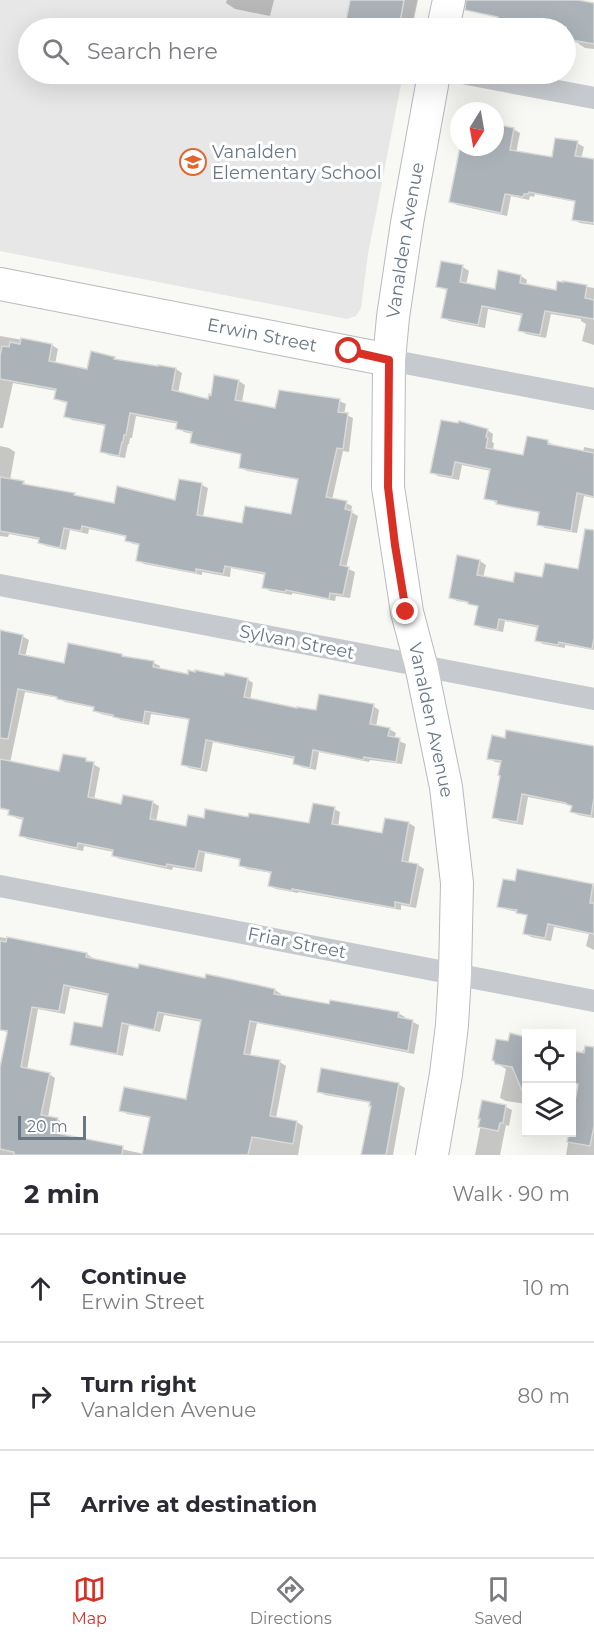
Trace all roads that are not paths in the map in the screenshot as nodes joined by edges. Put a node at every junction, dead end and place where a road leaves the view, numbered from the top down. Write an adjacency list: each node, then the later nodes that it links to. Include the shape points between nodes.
1 (449, 0): 2 (street)
2 (445, 18)
3 (432, 84): 7 (street, Vanalden Avenue, via 406,223)
4 (520, 84): 5 (street)
5 (594, 98)
6 (0, 284): 7 (street, Erwin Street)
7 (389, 360): 8 (street, Erwin Street); 10 (street, Vanalden Avenue, via 388,487 406,612)
8 (594, 399)
9 (0, 585): 10 (street, Sylvan Street)
10 (421, 665): 11 (street, Sylvan Street); 13 (street, Vanalden Avenue, via 446,787 457,883)
11 (594, 699)
12 (0, 886): 13 (street, Friar Street)
13 (455, 974): 14 (street, Friar Street); 15 (street, Vanalden Avenue, via 446,1074)
14 (594, 1001)
15 (432, 1155)

